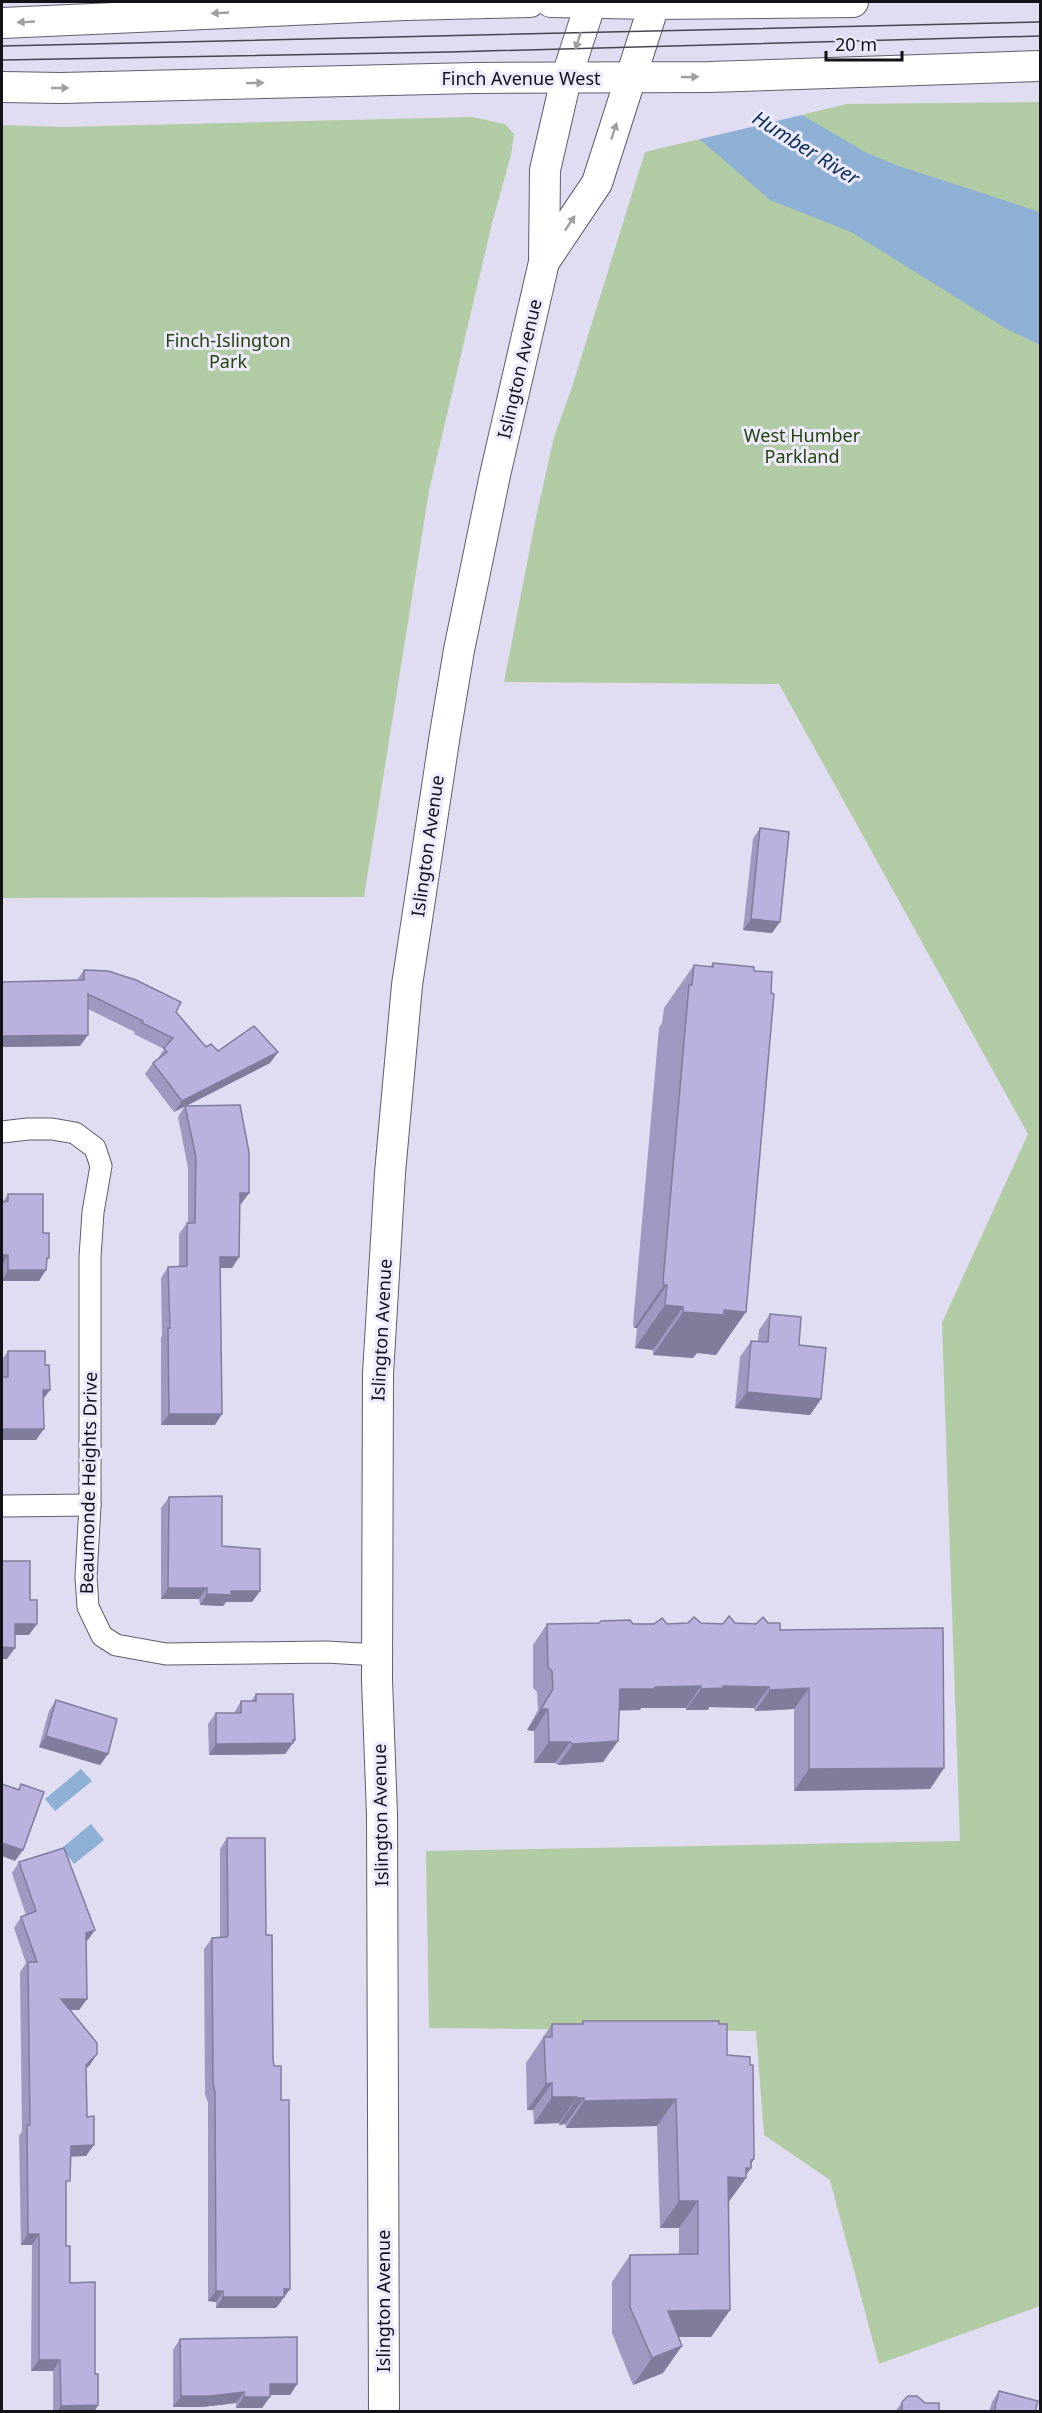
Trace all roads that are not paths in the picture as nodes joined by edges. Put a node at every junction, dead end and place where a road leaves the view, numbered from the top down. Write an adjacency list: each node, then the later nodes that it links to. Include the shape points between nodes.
1 (530, 2): 7 (main road, one-way to 7)
2 (551, 2): 3 (main road)
3 (591, 2): 5 (main road); 10 (main road, Islington Avenue, one-way to 10)
4 (853, 2): 6 (main road)
5 (654, 3): 6 (main road); 9 (main road, Islington Avenue)
6 (787, 3)
7 (2, 23)
8 (1041, 66): 9 (main road, Finch Avenue West, one-way to 8)
9 (632, 78): 10 (main road, Finch Avenue West); 12 (main road, Islington Avenue, one-way to 9, via 597,183)
10 (566, 79): 11 (main road, Finch Avenue West, one-way to 10); 12 (main road, Islington Avenue, via 545,170)
11 (2, 87)
12 (544, 262): 16 (main road, Islington Avenue, via 459,650 407,985 378,1374)
13 (2, 1132): 14 (street, Beaumonde Heights Drive, via 52,1129 75,1133 95,1148 101,1166 90,1257)
14 (90, 1505): 15 (street); 16 (street, Beaumonde Heights Drive, via 88,1607 102,1636 116,1645 166,1654)
15 (2, 1506)
16 (378, 1655): 17 (main road, Islington Avenue)
17 (384, 2412)

